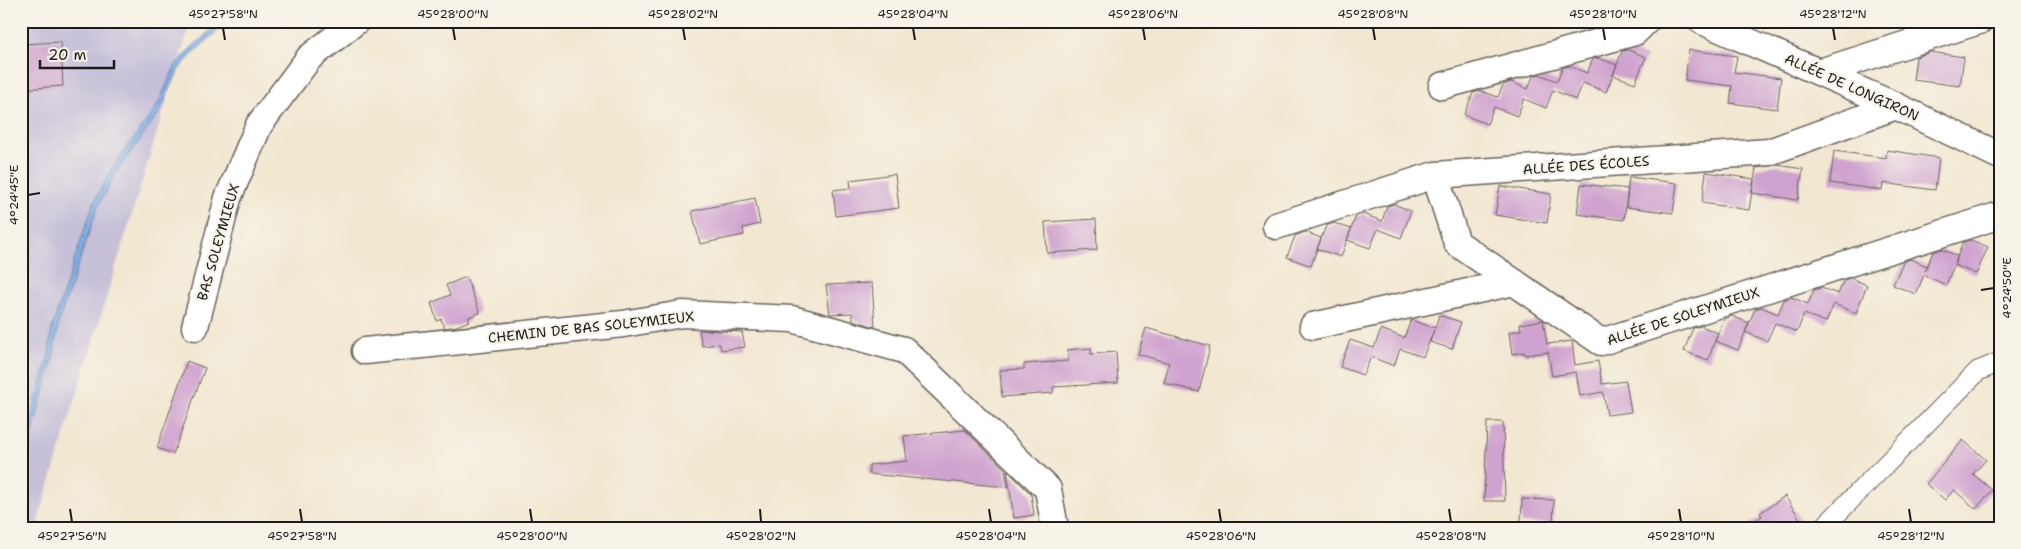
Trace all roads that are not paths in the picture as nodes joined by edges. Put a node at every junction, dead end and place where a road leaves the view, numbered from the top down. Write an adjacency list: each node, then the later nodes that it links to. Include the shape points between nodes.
1 (356, 21): 14 (street, BAS SOLEYMIEUX, via 309,58 259,125 228,198)
2 (1646, 21): 6 (street, via 1635,32)
3 (1702, 21): 5 (street, ALLÉE DE LONGIRON)
4 (1979, 21): 5 (street)
5 (1820, 72): 7 (street, ALLÉE DE LONGIRON)
6 (1442, 86)
7 (1896, 106): 8 (street, ALLÉE DE LONGIRON); 9 (street, ALLÉE DES ÉCOLES, via 1769,152)
8 (2000, 156)
9 (1435, 175): 11 (street, ALLÉE DES ÉCOLES); 12 (street, ALLÉE DE SOLEYMIEUX, via 1457,243)
10 (2000, 215): 12 (street, ALLÉE DE SOLEYMIEUX, via 1601,342)
11 (1276, 226)
12 (1514, 282): 13 (street)
13 (1312, 326)
14 (195, 327)
15 (364, 351): 17 (street, CHEMIN DE BAS SOLEYMIEUX, via 623,324 682,314 792,319 904,350 1048,488)
16 (2000, 362): 18 (street, via 1978,371)
17 (1054, 528)
18 (1823, 528)

